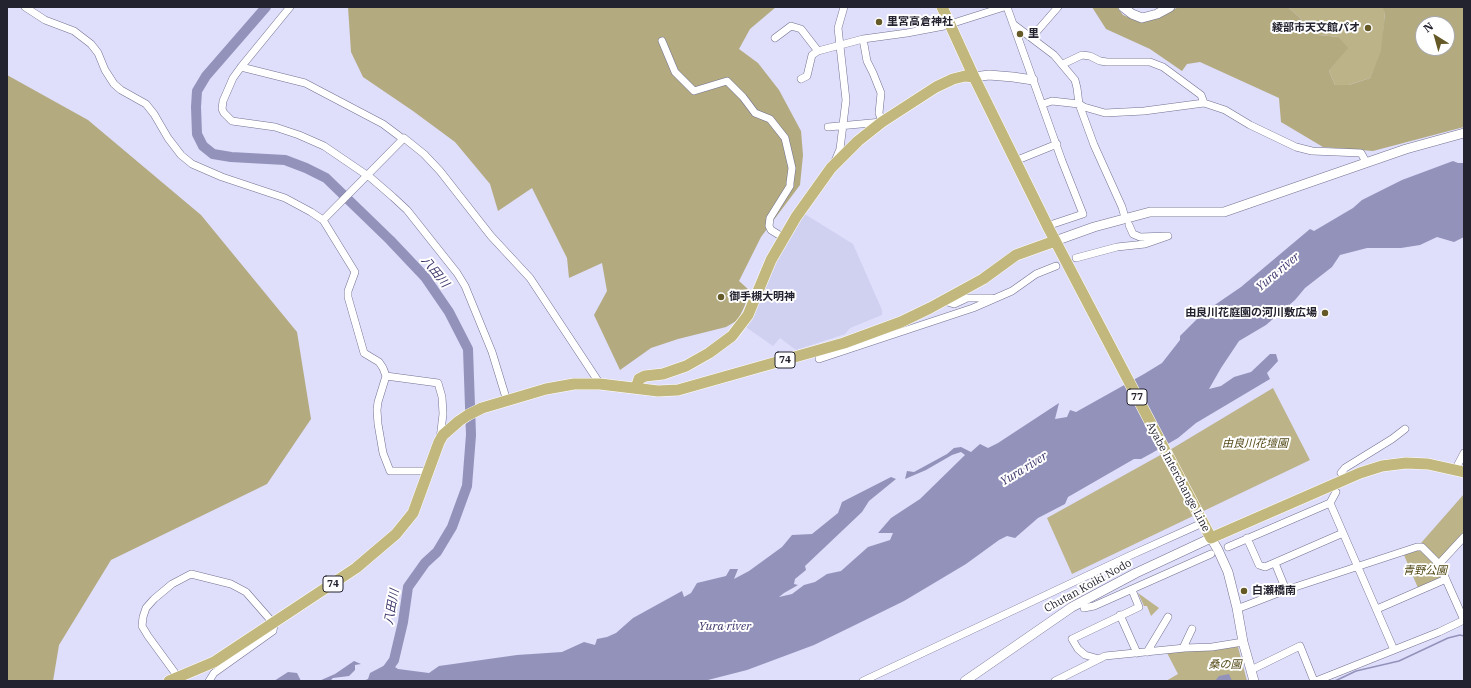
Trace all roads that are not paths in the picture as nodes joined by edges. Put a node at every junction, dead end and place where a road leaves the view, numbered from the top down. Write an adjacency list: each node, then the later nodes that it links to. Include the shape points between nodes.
1 (25, 7): 36 (street, via 45,20 74,31 91,44 114,84 146,104 181,155 192,164 285,198)
2 (290, 7): 18 (street)
3 (844, 7): 15 (street, via 838,28)
4 (942, 7): 9 (main road, Ayabe Interchange Line)
5 (1006, 7): 9 (street); 10 (street)
6 (1058, 7): 11 (street)
7 (1123, 7): 8 (street, via 1142,18)
8 (1170, 7)
9 (950, 24): 13 (street); 19 (main road, Ayabe Interchange Line)
10 (1013, 24): 11 (street); 21 (street)
11 (1032, 37): 17 (street)
12 (775, 38): 16 (street, via 791,26 801,29)
13 (863, 39): 15 (street); 25 (street, via 867,61 881,93 879,113)
14 (662, 41): 39 (street, via 675,72 694,91 728,82 754,113 770,119 786,138 792,168 790,186 770,218 769,226)
15 (840, 46): 16 (street); 26 (street, via 846,100)
16 (818, 51): 20 (street, via 812,56 807,76)
17 (1063, 64): 22 (street, via 1082,55 1107,62 1150,62 1162,67 1201,95); 24 (street, via 1078,88)
18 (241, 67): 29 (street, via 305,83 383,124); 34 (street, via 223,101 222,109 227,117 232,121 275,128 316,142)
19 (974, 77): 21 (street, via 989,75); 25 (main road, via 952,79); 31 (main road, Ayabe Interchange Line)
20 (801, 79)
21 (1033, 80): 23 (street)
22 (1204, 103): 24 (street, via 1105,114); 32 (street, via 1225,110 1296,147 1361,153)
23 (1043, 104): 24 (street, via 1052,101); 30 (street)
24 (1078, 104): 35 (street)
25 (882, 122): 26 (street); 33 (main road)
26 (844, 125): 27 (street); 33 (street, via 840,149)
27 (828, 127)
28 (1464, 133): 32 (street)
29 (403, 139): 34 (street); 47 (street, via 424,154 440,171 491,236 530,278)
30 (1057, 144): 31 (street); 37 (street, via 1083,214)
31 (1015, 161): 40 (main road, Ayabe Interchange Line)
32 (1366, 162): 40 (street, via 1224,212 1150,212 1094,227)
33 (831, 168): 39 (main road)
34 (367, 176): 36 (street); 49 (street, via 406,210 457,273 489,344)
35 (1124, 214)
36 (323, 220): 46 (street, via 355,272 348,297 364,353 379,362)
37 (1053, 224)
38 (1129, 225): 41 (street, via 1133,234 1140,237 1168,236 1145,244 1117,247)
39 (784, 238): 48 (main road, via 771,260 748,315 732,336 686,366 639,379)
40 (1055, 241): 44 (main road, 74, via 1016,255); 58 (main road, Ayabe Interchange Line / 77)
41 (1076, 258)
42 (1056, 266): 43 (street, via 1036,274 1012,291)
43 (996, 298): 44 (street, via 967,298 954,304); 45 (street)
44 (944, 302): 48 (main road, 74, via 901,322 844,343 710,382 678,390)
45 (819, 359)
46 (386, 376): 51 (street, via 438,382 443,414); 53 (street, via 377,410 383,454 390,471)
47 (600, 384): 48 (main road, 74); 49 (main road, 74, via 546,388)
48 (636, 388)
49 (507, 401): 51 (main road, 74, via 468,414)
50 (1405, 429): 55 (street)
51 (441, 439): 53 (main road, 74)
52 (1464, 453): 54 (street)
53 (429, 471): 77 (main road, 74, via 413,513 396,534 356,568)
54 (1459, 471): 61 (main road, Ayabe Interchange Line, via 1428,464 1382,466 1360,473)
55 (1341, 473)
56 (1336, 492): 57 (street)
57 (1330, 503): 59 (street); 62 (street)
58 (1199, 522): 61 (main road, Ayabe Interchange Line / 77); 88 (street)
59 (1343, 533): 65 (street); 67 (street)
60 (1464, 536): 66 (street)
61 (1210, 538): 72 (street, via 1228,572); 89 (street, Chutan Koiki Nodo, via 1136,572 1072,607)
62 (1247, 538): 63 (street); 65 (street, via 1259,565 1264,567)
63 (1228, 547)
64 (1211, 554): 69 (street)
65 (1275, 563): 70 (street)
66 (1439, 564): 67 (street, via 1422,547 1417,546); 68 (street)
67 (1358, 567): 70 (street); 73 (street)
68 (1446, 578): 73 (street); 76 (street)
69 (1132, 590): 71 (street); 74 (street, via 1139,607)
70 (1286, 590): 72 (street)
71 (1084, 608)
72 (1237, 608): 79 (street)
73 (1377, 609): 81 (street)
74 (1120, 615): 83 (street); 84 (street, via 1072,639 1085,655)
75 (1168, 617): 82 (street)
76 (1464, 620): 81 (street)
77 (274, 624): 86 (main road, 74, via 214,662); 86 (street, via 252,597 230,584 191,574 181,578 154,598 146,608 142,626); 87 (street, via 273,631 214,673)
78 (1192, 629): 80 (street)
79 (1243, 642): 80 (street); 85 (street)
80 (1183, 648): 82 (street)
81 (1394, 650): 92 (street)
82 (1147, 652): 83 (street)
83 (1137, 653): 84 (street, via 1105,656)
84 (1099, 659): 90 (street)
85 (1251, 670): 91 (street); 92 (street, via 1300,646)
86 (173, 679)
87 (209, 681)
88 (863, 681)
89 (965, 681)
90 (1054, 681)
91 (1254, 681)
92 (1315, 681)

